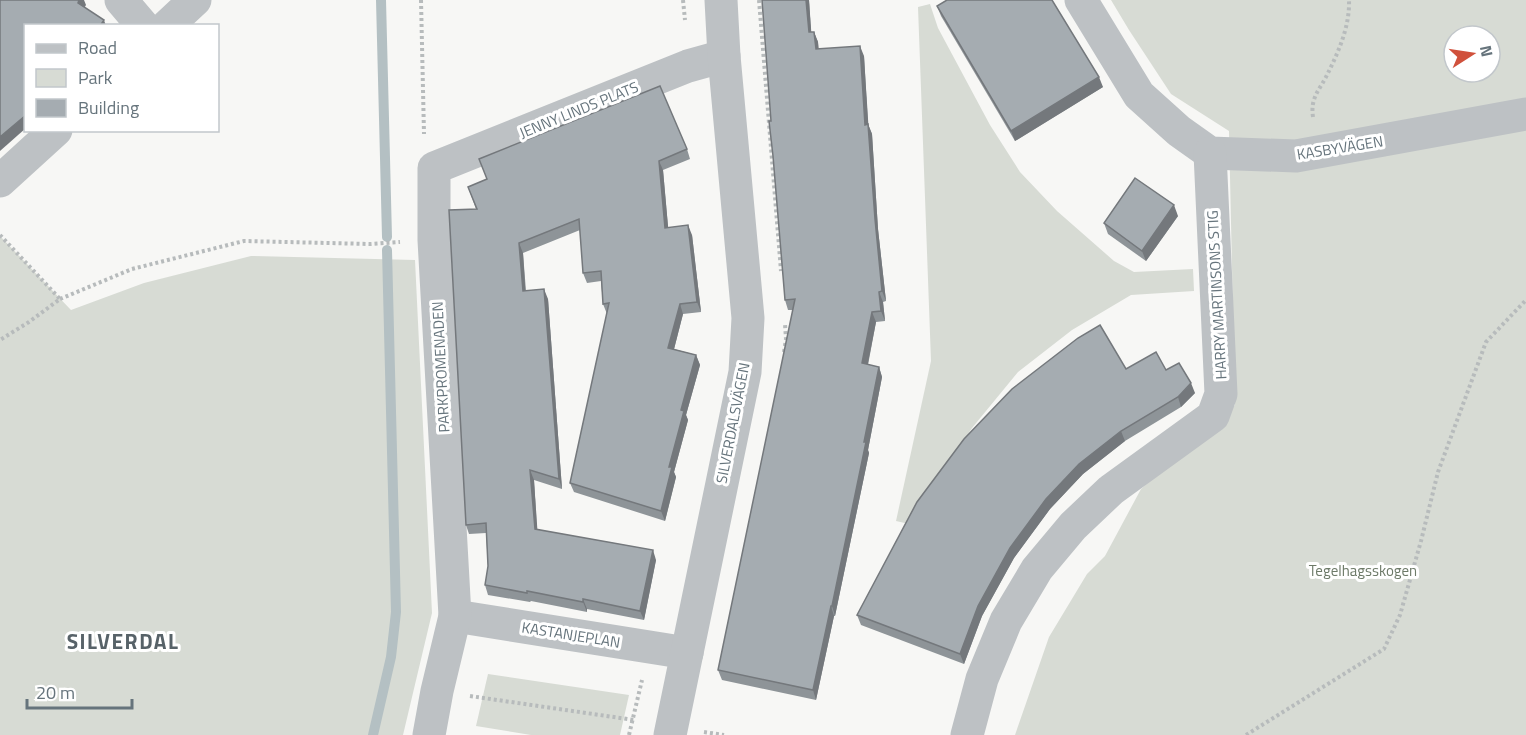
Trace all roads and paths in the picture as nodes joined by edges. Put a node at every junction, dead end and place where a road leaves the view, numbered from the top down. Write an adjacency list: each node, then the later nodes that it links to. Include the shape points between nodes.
1 (121, 0): 8 (street)
2 (195, 0): 9 (street)
3 (421, 0): 16 (path, via 424,155)
4 (683, 0): 11 (path)
5 (721, 0): 10 (street, SILVERDALSVÄGEN)
6 (1081, 0): 15 (street, via 1139,95)
7 (1349, 0): 12 (path, via 1344,35)
8 (141, 24)
9 (169, 24)
10 (724, 56): 11 (street, JENNY LINDS PLATS); 25 (street, SILVERDALSVÄGEN, via 748,318 745,372)
11 (688, 66): 16 (street, JENNY LINDS PLATS)
12 (1315, 94)
13 (1526, 114): 15 (street, KASBYVÄGEN, via 1296,156)
14 (54, 132): 17 (street)
15 (1210, 153): 32 (street, HARRY MARTINSONS STIG, via 1221,394 1213,416 1111,490 1073,526 1037,569 1006,621 982,679)
16 (434, 168): 19 (street, PARKPROMENADEN)
17 (0, 181)
18 (0, 234): 20 (path)
19 (434, 240): 20 (path, via 370,244 244,241 132,269); 23 (street, PARKPROMENADEN)
20 (60, 299): 22 (path)
21 (1526, 300): 33 (path, via 1486,342 1438,472 1400,615 1384,649)
22 (0, 340)
23 (455, 616): 24 (street, KASTANJEPLAN); 26 (street, PARKPROMENADEN)
24 (650, 647): 25 (street, KASTANJEPLAN); 27 (path)
25 (687, 653): 28 (street, SILVERDALSVÄGEN)
26 (437, 691): 27 (path); 29 (street, PARKPROMENADEN)
27 (632, 720): 28 (path); 30 (path)
28 (671, 731): 31 (path)
29 (429, 735)
30 (629, 735)
31 (724, 735)
32 (967, 735)
33 (1246, 735)

